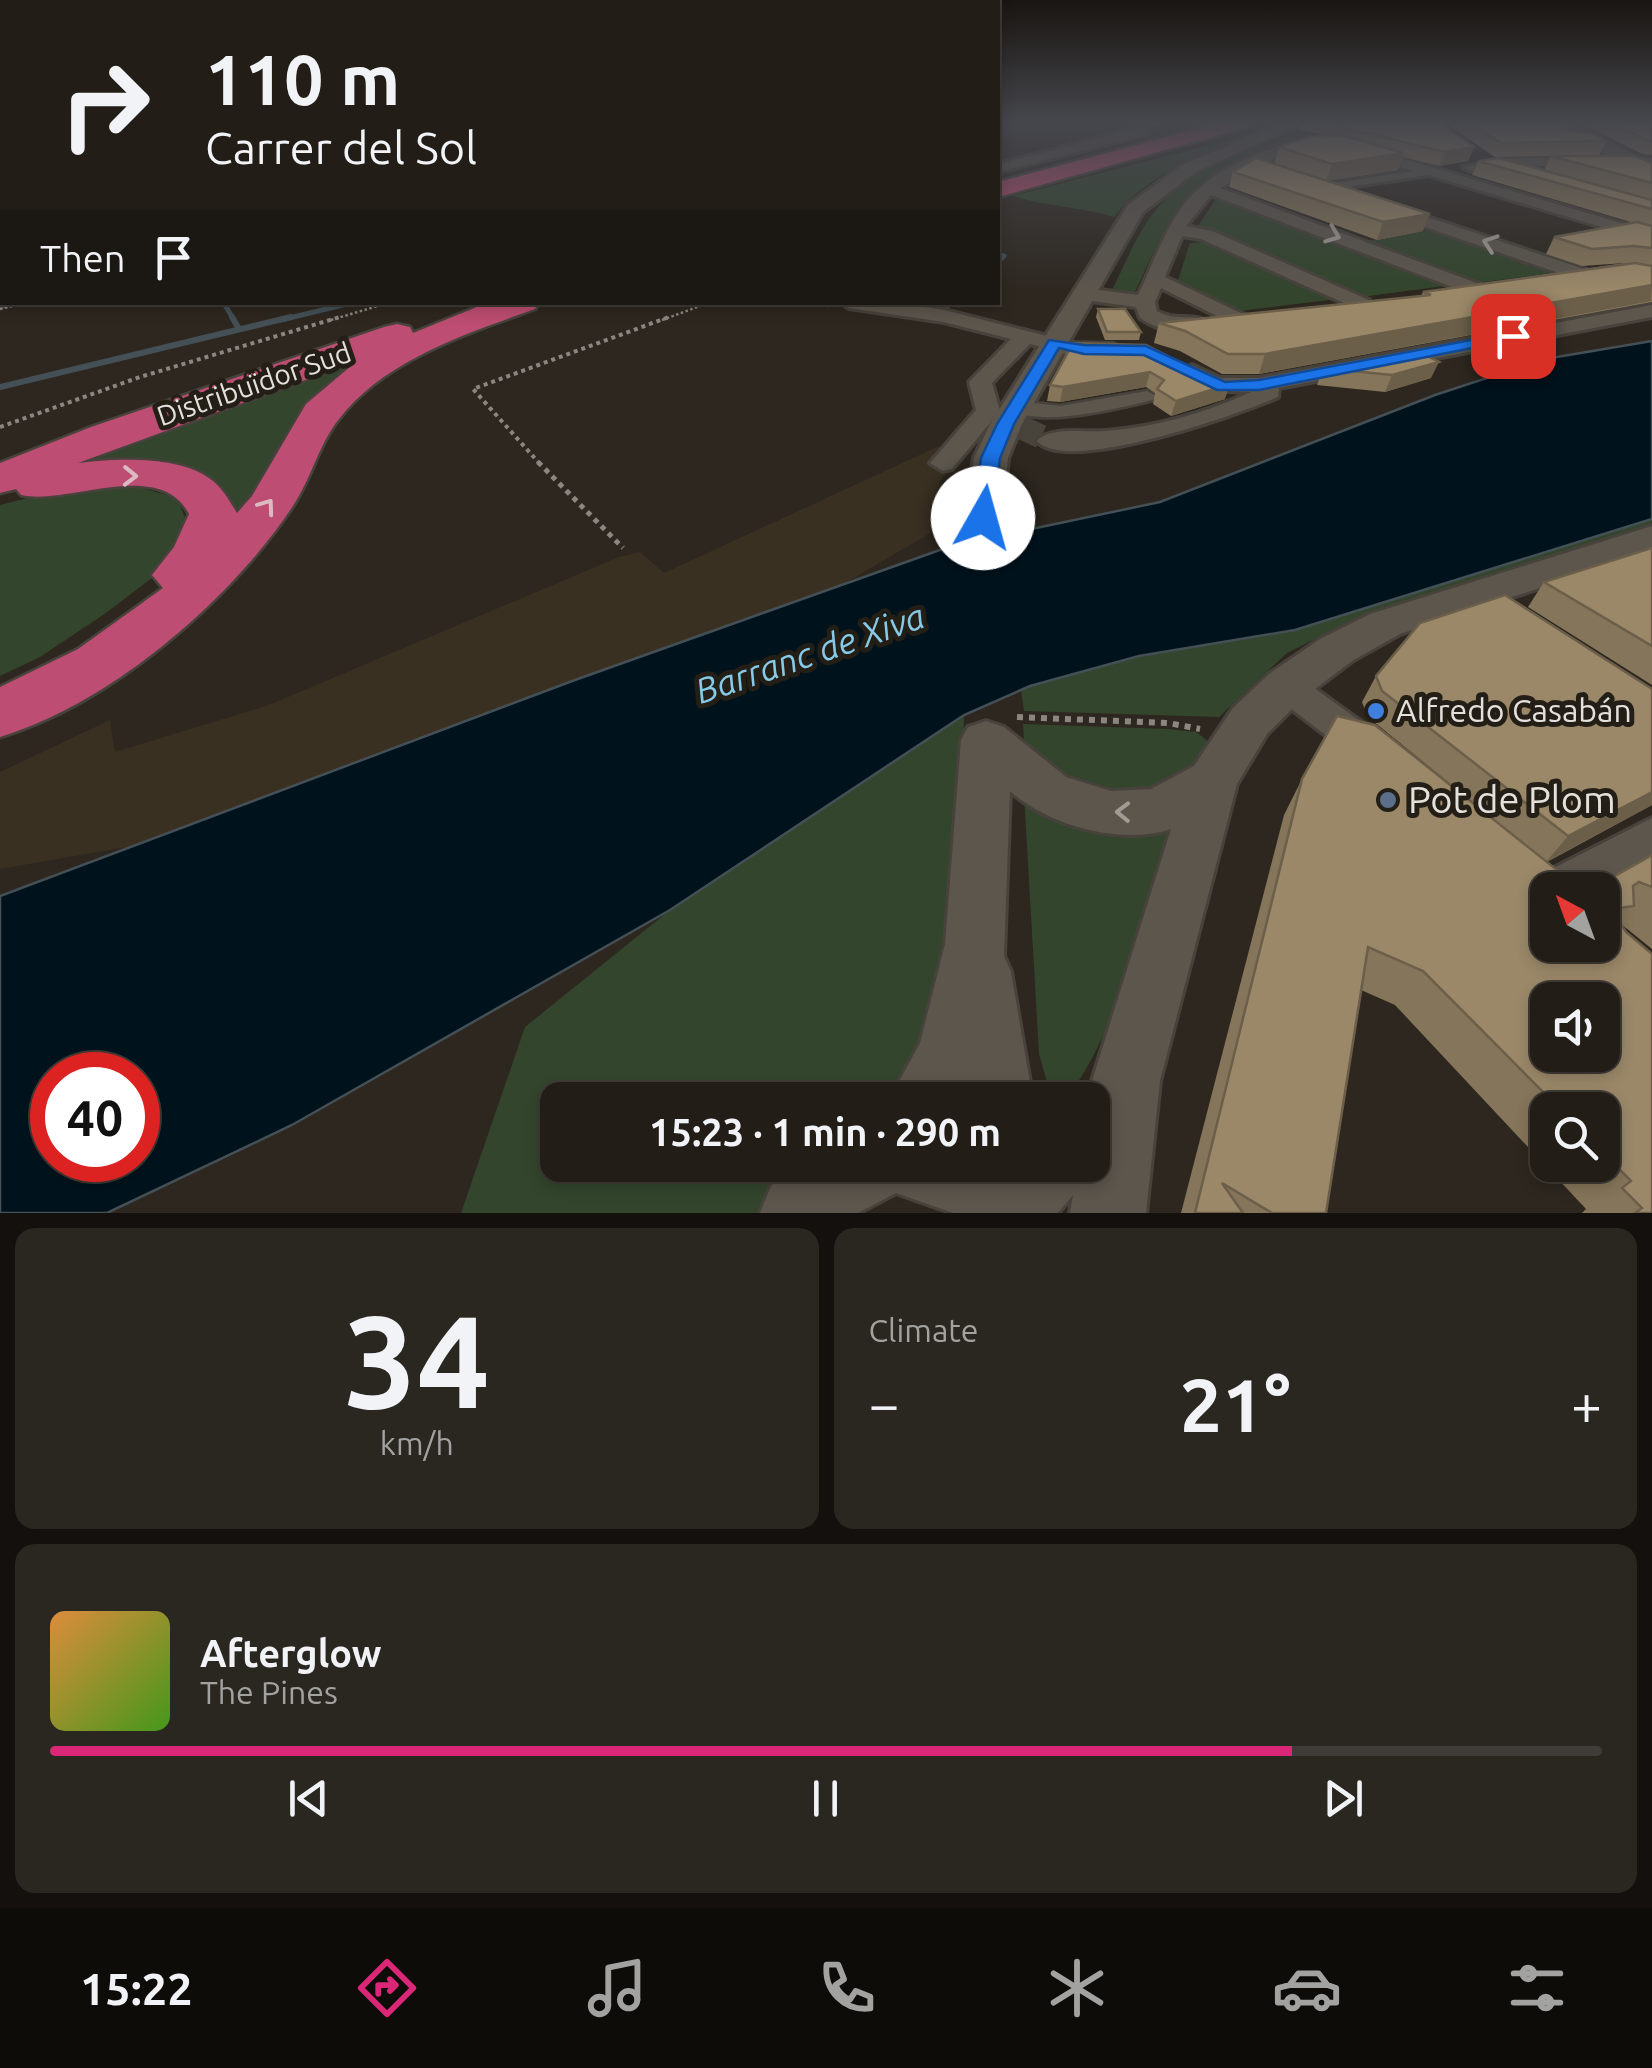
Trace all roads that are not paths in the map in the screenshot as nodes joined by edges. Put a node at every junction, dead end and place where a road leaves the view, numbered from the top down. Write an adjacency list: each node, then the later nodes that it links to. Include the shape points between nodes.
1 (1030, 180): 8 (highway)
2 (1169, 180): 18 (street, via 1134,209)
3 (1227, 180): 9 (street)
4 (1360, 180): 7 (street)
5 (1384, 180): 7 (street)
6 (1460, 180): 11 (street)
7 (1368, 182): 13 (street, one-way to 7, via 1320,186)
8 (1000, 189)
9 (1209, 190): 10 (street); 17 (street, one-way to 17)
10 (1179, 230): 14 (street); 25 (street, via 1370,303)
11 (1649, 234)
12 (1610, 273): 13 (street)
13 (1583, 275): 15 (street)
14 (1155, 282): 20 (street); 20 (street, via 1248,319 1179,327 1155,321)
15 (1531, 282)
16 (1501, 286): 17 (street)
17 (1476, 290): 19 (street)
18 (1084, 294): 20 (street); 28 (street)
19 (1439, 294)
20 (1145, 302)
21 (444, 305): 36 (highway, via 178,388)
22 (503, 305): 38 (highway, Distribuïdor Sud, via 342,352)
23 (514, 305): 44 (highway, one-way to 23, via 99,662 205,582 272,502 321,413 373,367)
24 (868, 305): 28 (street)
25 (1324, 309)
26 (1652, 312): 30 (street)
27 (1652, 326): 30 (street)
28 (1040, 339): 29 (street, via 1084,350); 34 (street); 37 (street, via 980,382 988,411)
29 (1130, 350)
30 (1405, 356): 32 (street)
31 (1170, 358): 32 (street, via 1223,386)
32 (1295, 376): 35 (street, via 1226,411 1160,433)
33 (1147, 396): 34 (street, via 1060,412)
34 (1015, 407): 40 (street, via 990,458)
35 (1050, 441)
36 (0, 453)
37 (942, 463)
38 (0, 479)
39 (0, 495): 43 (highway, one-way to 43, via 46,483 151,476 181,481 202,495 213,514 192,562 154,600)
40 (983, 518)
41 (1652, 538): 42 (street, via 1494,604 1384,624)
42 (1286, 686): 45 (street); 46 (street)
43 (0, 693)
44 (0, 714)
45 (1212, 757): 49 (street, one-way to 49, via 1159,811 1111,813 1048,793 996,728); 52 (street)
46 (1403, 776)
47 (1652, 836): 48 (street)
48 (1578, 872)
49 (976, 944): 50 (street, via 950,1057); 51 (street)
50 (935, 1082)
51 (995, 1082)
52 (1110, 1098)
53 (838, 1182): 57 (street)
54 (979, 1182): 56 (street)
55 (1108, 1182): 58 (street)
56 (1017, 1192)
57 (798, 1213)
58 (1108, 1213)

